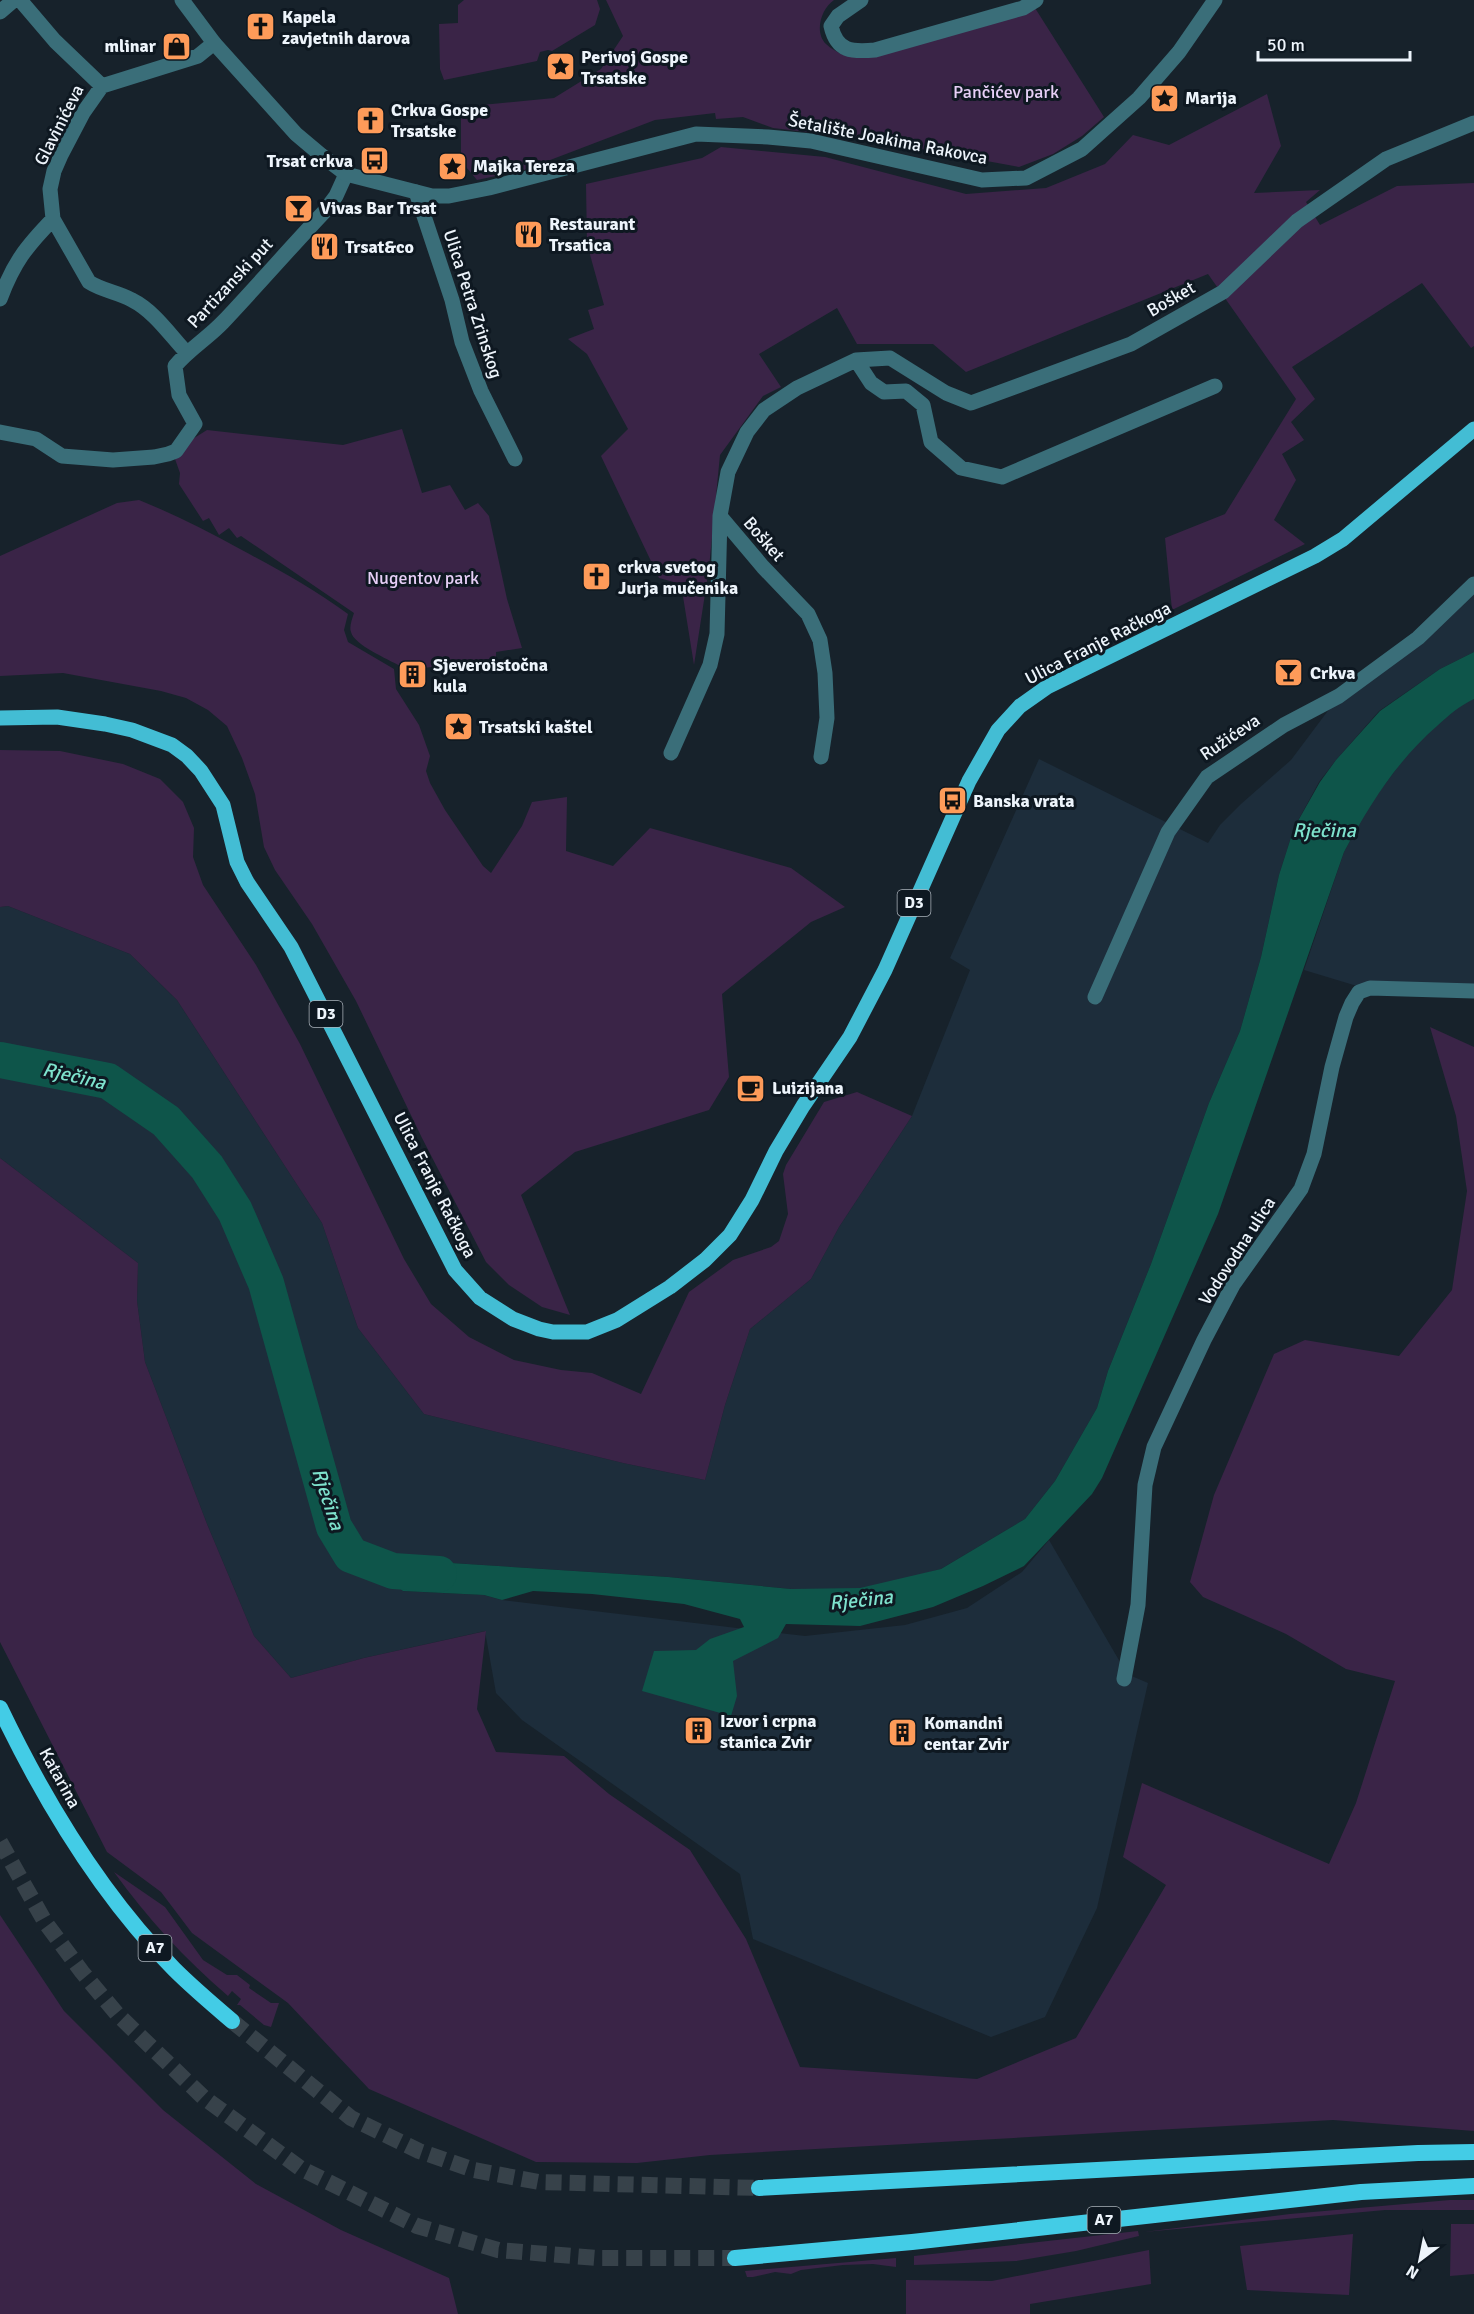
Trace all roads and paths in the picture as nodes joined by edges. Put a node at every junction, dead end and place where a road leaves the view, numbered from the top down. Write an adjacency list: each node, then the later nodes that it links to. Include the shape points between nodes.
1 (182, 0): 6 (street)
2 (861, 0): 3 (street, via 831,26 839,43 856,52 1023,8)
3 (1036, 0)
4 (1215, 0): 10 (street, Šetalište Joakima Rakovca, via 1179,52 1139,98 1083,149 1026,178 982,180 811,141 696,134 476,191 449,196)
5 (10, 3): 7 (street, Glavinićeva)
6 (214, 43): 7 (street, Glavinićeva, via 198,56); 9 (street, via 296,134)
7 (102, 86): 11 (street, Glavinićeva, via 83,113 54,171 50,189)
8 (1474, 123): 14 (street, Bošket, via 1386,159 1298,221 1223,292 1131,344 971,403 946,393 890,358)
9 (346, 174): 10 (street, Šetalište Joakima Rakovca); 13 (street, Partizanski put, via 324,212 224,321)
10 (416, 192): 18 (street, Ulica Petra Zrinskog, via 462,342)
11 (52, 219): 12 (street, via 25,247); 13 (street, Glavinićeva, via 89,282 134,300)
12 (0, 299)
13 (186, 352): 17 (street, Partizanski put, via 175,366 179,395 195,424 176,451 154,458 113,460 62,456 36,439)
14 (856, 360): 15 (street, via 871,383 885,392 906,391 923,405 931,442 961,468 1002,477); 19 (street, Bošket, via 797,388 765,410 747,432 728,472)
15 (1215, 386)
16 (1474, 429): 21 (main road, Ulica Franje Račkoga / D3, via 1343,539 1047,687 1020,706 998,730 969,781 885,970 850,1037 781,1142 730,1235 670,1287 617,1320 587,1332 546,1330 513,1319 480,1298 456,1270 291,947 241,870 223,805 194,763 165,741 132,730 57,717)
17 (0, 432)
18 (515, 459)
19 (720, 516): 22 (street, via 717,634 710,665); 23 (street, Bošket, via 808,614 820,640 827,718)
20 (1474, 584): 25 (street, Ružićeva, via 1418,638 1339,696 1284,725 1207,777 1168,832)
21 (0, 718)
22 (671, 753)
23 (821, 757)
24 (1474, 991): 26 (street, Vodovodna ulica, via 1370,988 1359,992 1352,1003 1332,1067 1310,1169 1294,1201 1233,1285 1154,1447 1144,1485 1138,1605)
25 (1095, 997)
26 (1125, 1679)
27 (0, 1708): 28 (highway, Katarina / A7, via 45,1794 89,1865 141,1933)
28 (232, 2021)
29 (1474, 2152): 31 (highway)
30 (1474, 2186): 32 (highway, A7, via 1361,2192)
31 (759, 2188)
32 (735, 2258)

